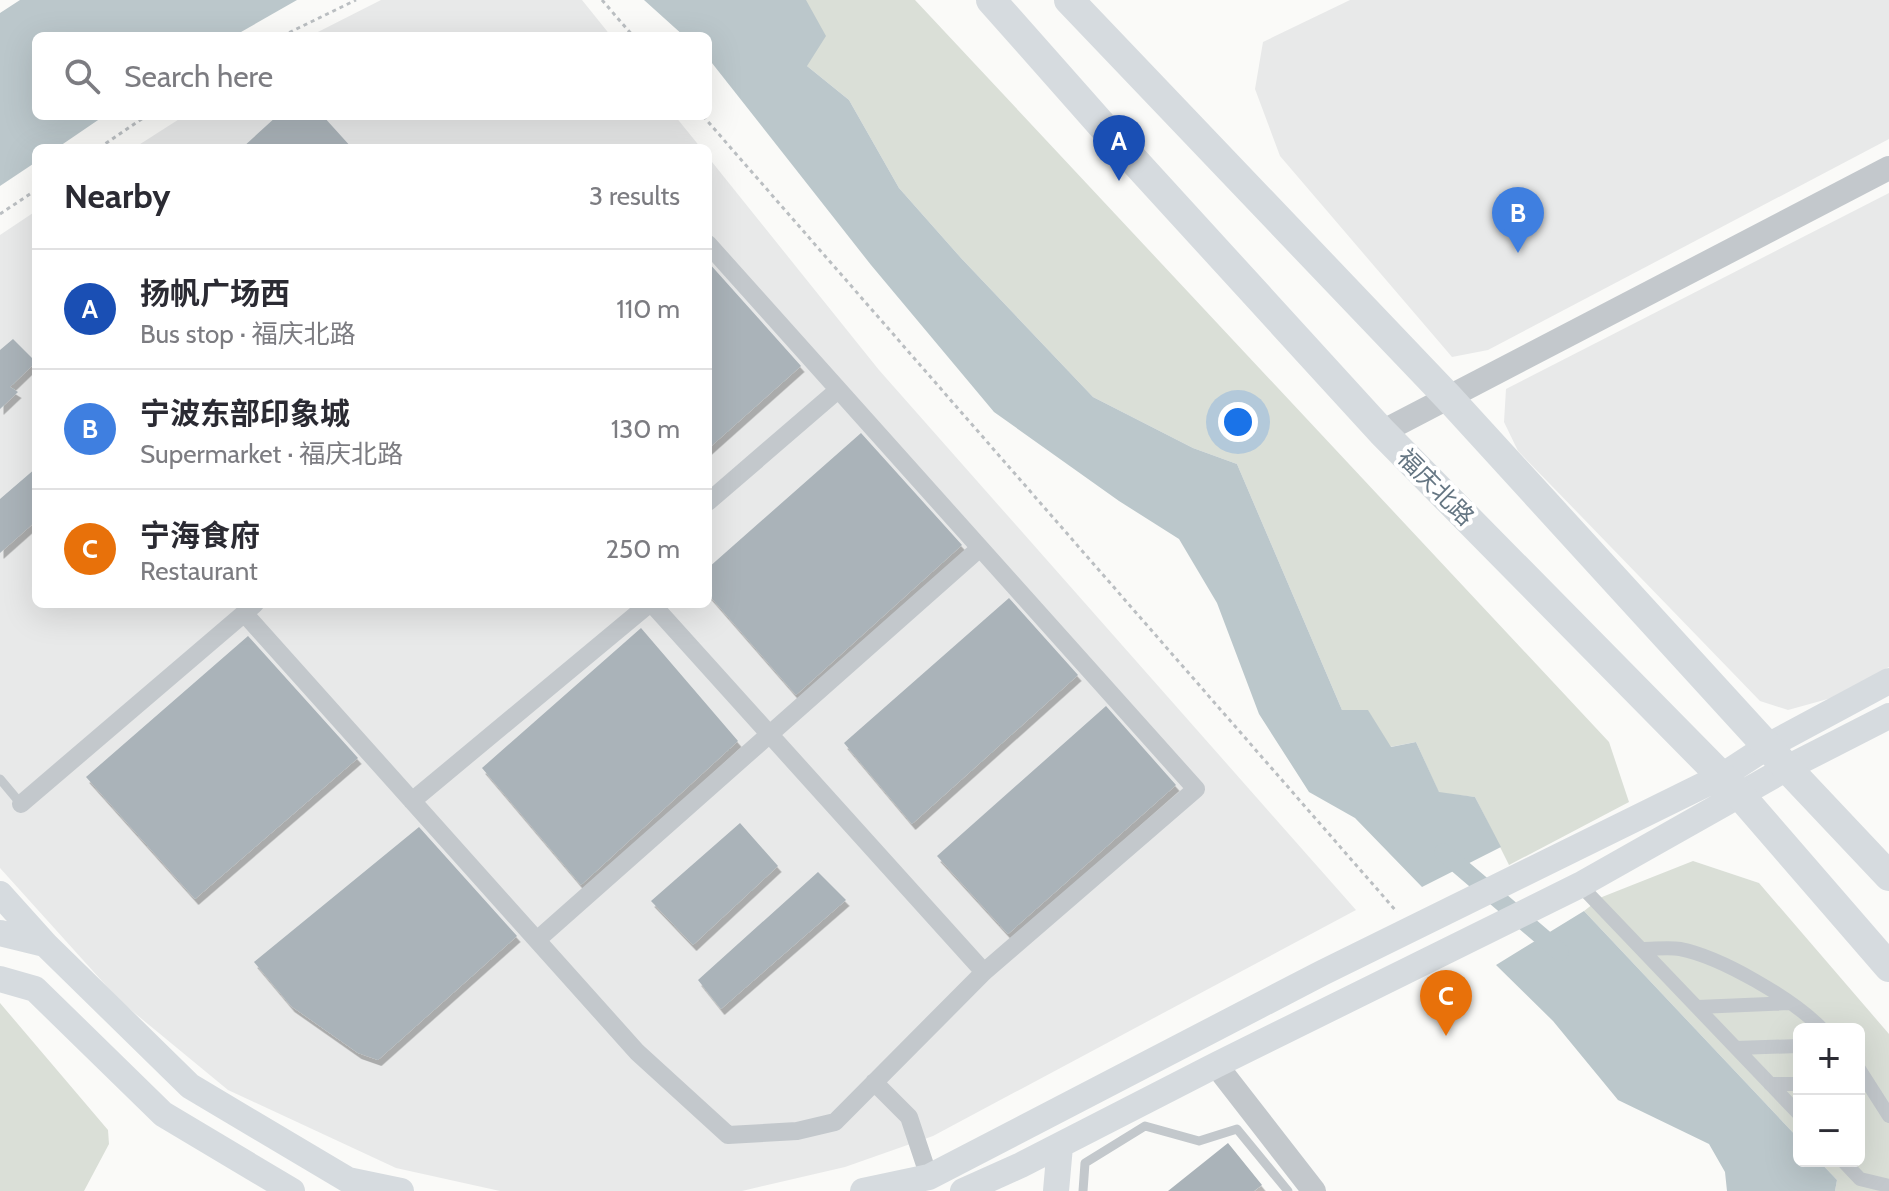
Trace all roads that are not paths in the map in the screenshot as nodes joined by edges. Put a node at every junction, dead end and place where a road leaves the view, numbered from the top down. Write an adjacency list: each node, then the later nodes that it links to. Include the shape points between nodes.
1 (991, 0): 7 (main road, 福庆北路)
2 (1069, 0): 6 (main road)
3 (1889, 168): 6 (street)
4 (712, 248): 5 (street)
5 (838, 390): 8 (street); 9 (street)
6 (1448, 397): 7 (street); 16 (main road)
7 (1382, 432): 18 (main road, 福庆北路)
8 (712, 499)
9 (980, 548): 15 (street); 29 (street, via 1196,789)
10 (249, 608): 19 (street); 20 (street)
11 (645, 608): 19 (street)
12 (654, 608): 15 (street)
13 (1889, 681): 16 (main road)
14 (1889, 716): 16 (main road)
15 (769, 734): 25 (street); 29 (street)
16 (1778, 757): 18 (main road); 21 (main road)
17 (0, 779): 20 (lane)
18 (1731, 785): 22 (main road); 28 (main road, 福庆北路); 45 (main road, via 1512,880)
19 (412, 801): 25 (street)
20 (21, 804)
21 (1889, 876)
22 (1580, 885): 27 (street); 36 (main road)
23 (0, 894): 26 (main road)
24 (0, 933): 26 (main road)
25 (537, 940): 37 (street, via 637,1052 728,1135 797,1131 835,1122)
26 (45, 944): 49 (main road, via 190,1086 348,1180)
27 (1642, 949): 31 (street, via 1679,949 1718,962); 32 (street)
28 (1889, 967)
29 (984, 972): 37 (street)
30 (0, 979): 48 (main road, via 35,989 163,1114)
31 (1790, 1003): 32 (street); 33 (street)
32 (1698, 1007): 35 (street)
33 (1815, 1023)
34 (1793, 1046): 35 (street)
35 (1736, 1048): 38 (street)
36 (1216, 1065): 43 (main road); 55 (street)
37 (874, 1082): 45 (street, via 909,1117)
38 (1770, 1084): 39 (street); 41 (street)
39 (1793, 1084)
40 (1865, 1084): 42 (street)
41 (1793, 1108)
42 (1889, 1116)
43 (1060, 1146): 46 (main road); 52 (main road)
44 (1849, 1167): 47 (street, via 1860,1179)
45 (929, 1177): 50 (main road)
46 (1019, 1178): 51 (main road)
47 (1889, 1186)
48 (292, 1191)
49 (401, 1191)
50 (863, 1191)
51 (963, 1191)
52 (1056, 1191)
53 (1083, 1191): 54 (lane, via 1085,1163 1145,1126 1199,1141 1237,1129)
54 (1287, 1191)
55 (1314, 1191)

